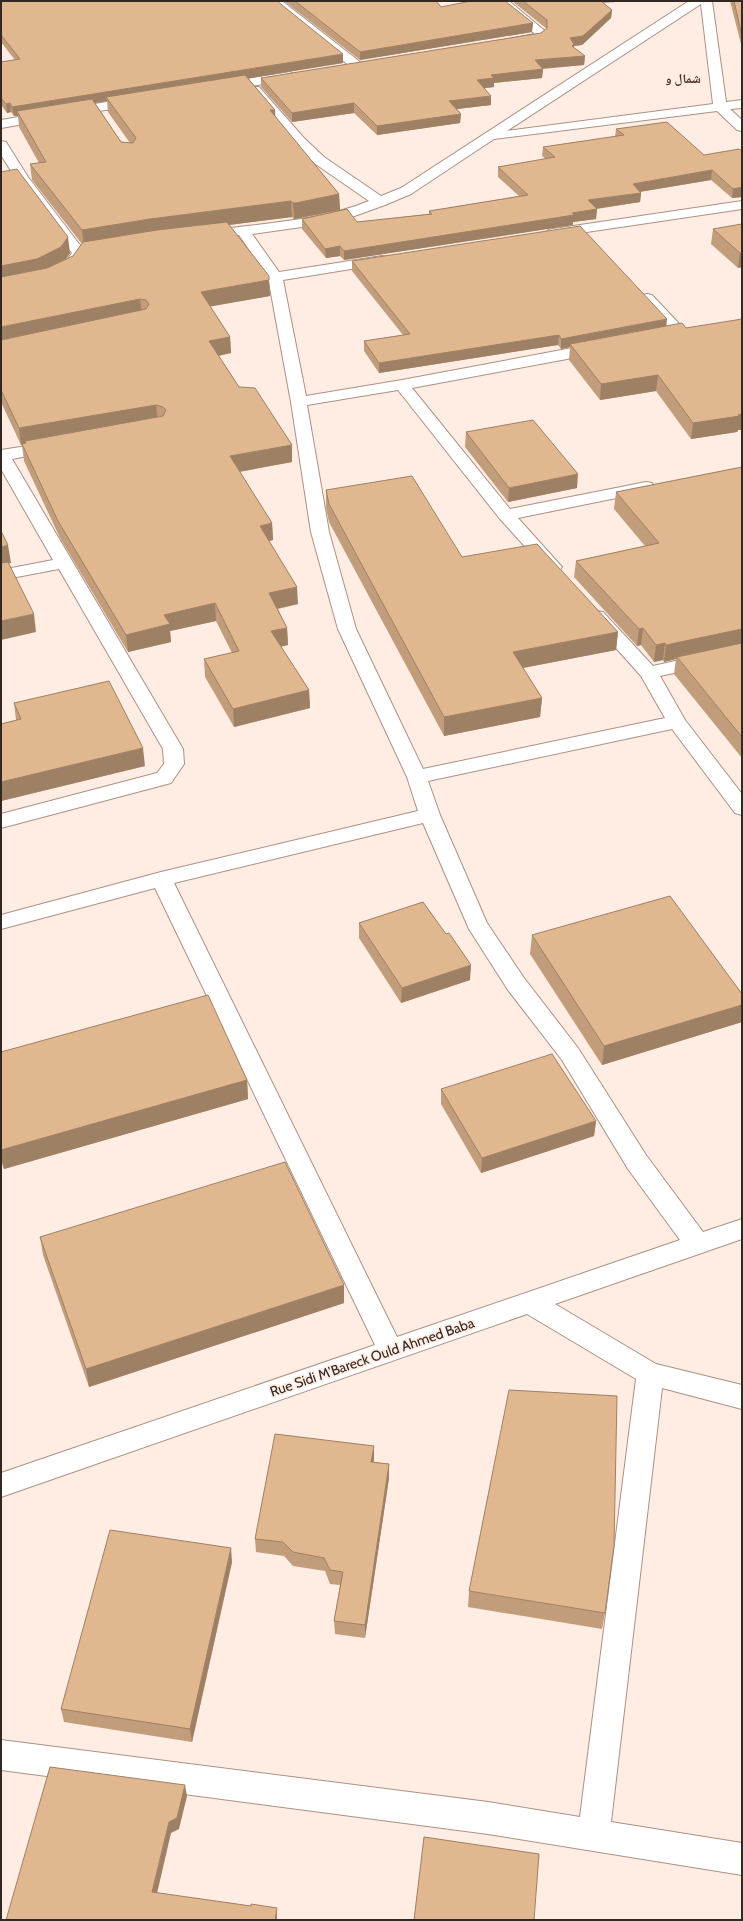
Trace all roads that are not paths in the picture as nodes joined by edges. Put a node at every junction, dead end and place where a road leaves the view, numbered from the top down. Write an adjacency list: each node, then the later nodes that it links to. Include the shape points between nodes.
1 (275, 1): 7 (street)
2 (502, 1): 5 (street, via 541,33 540,36)
3 (697, 1): 19 (street)
4 (706, 1): 14 (street)
5 (503, 42)
6 (371, 63): 7 (street)
7 (356, 65): 8 (street)
8 (341, 68)
9 (303, 74): 10 (street)
10 (249, 83): 11 (street); 23 (street, via 319,160)
11 (211, 89)
12 (151, 99): 15 (street)
13 (742, 104): 14 (street)
14 (720, 107): 18 (street); 19 (street)
15 (97, 108): 16 (street); 17 (street)
16 (106, 121)
17 (1, 124)
18 (742, 128)
19 (490, 137): 23 (street, via 406,191)
20 (1, 145): 21 (street)
21 (23, 179): 22 (street); 31 (street)
22 (8, 181)
23 (380, 202): 26 (street, via 349,214 322,220)
24 (742, 204): 25 (street)
25 (582, 228): 28 (street); 29 (street)
26 (243, 231): 27 (street); 34 (street)
27 (219, 233)
28 (543, 235)
29 (593, 240)
30 (94, 250): 31 (street)
31 (79, 253): 33 (street, via 69,267)
32 (393, 258): 34 (street)
33 (49, 276)
34 (275, 277): 41 (street)
35 (636, 286): 37 (street)
36 (695, 330): 37 (street)
37 (680, 333): 38 (street)
38 (664, 336)
39 (610, 346): 40 (street)
40 (402, 385): 41 (street); 45 (street)
41 (299, 402): 53 (street, via 320,532 347,629)
42 (64, 445): 43 (street)
43 (1, 456): 46 (street)
44 (658, 485): 45 (street)
45 (506, 515): 48 (street)
46 (64, 563): 47 (street); 56 (street, via 172,749 174,764 164,778)
47 (1, 575)
48 (564, 579)
49 (585, 603): 51 (street)
50 (742, 652): 51 (street)
51 (649, 673): 52 (street)
52 (677, 722): 53 (street); 54 (street)
53 (417, 777): 55 (street)
54 (742, 808)
55 (430, 815): 57 (street); 60 (street, via 477,924 520,990 570,1054 637,1162)
56 (1, 821)
57 (161, 879): 58 (street); 62 (street)
58 (1, 922)
59 (742, 1229): 60 (street, Rue Sidi M'Bareck Ould Ahmed Baba)
60 (698, 1245): 61 (street, Rue Sidi M'Bareck Ould Ahmed Baba)
61 (530, 1303): 62 (street, Rue Sidi M'Bareck Ould Ahmed Baba); 63 (street)
62 (391, 1351): 65 (street, Rue Sidi M'Bareck Ould Ahmed Baba)
63 (650, 1374): 64 (street); 67 (street)
64 (742, 1397)
65 (1, 1485)
66 (1, 1755): 67 (street, via 488,1818)
67 (594, 1835): 68 (street)
68 (742, 1859)

